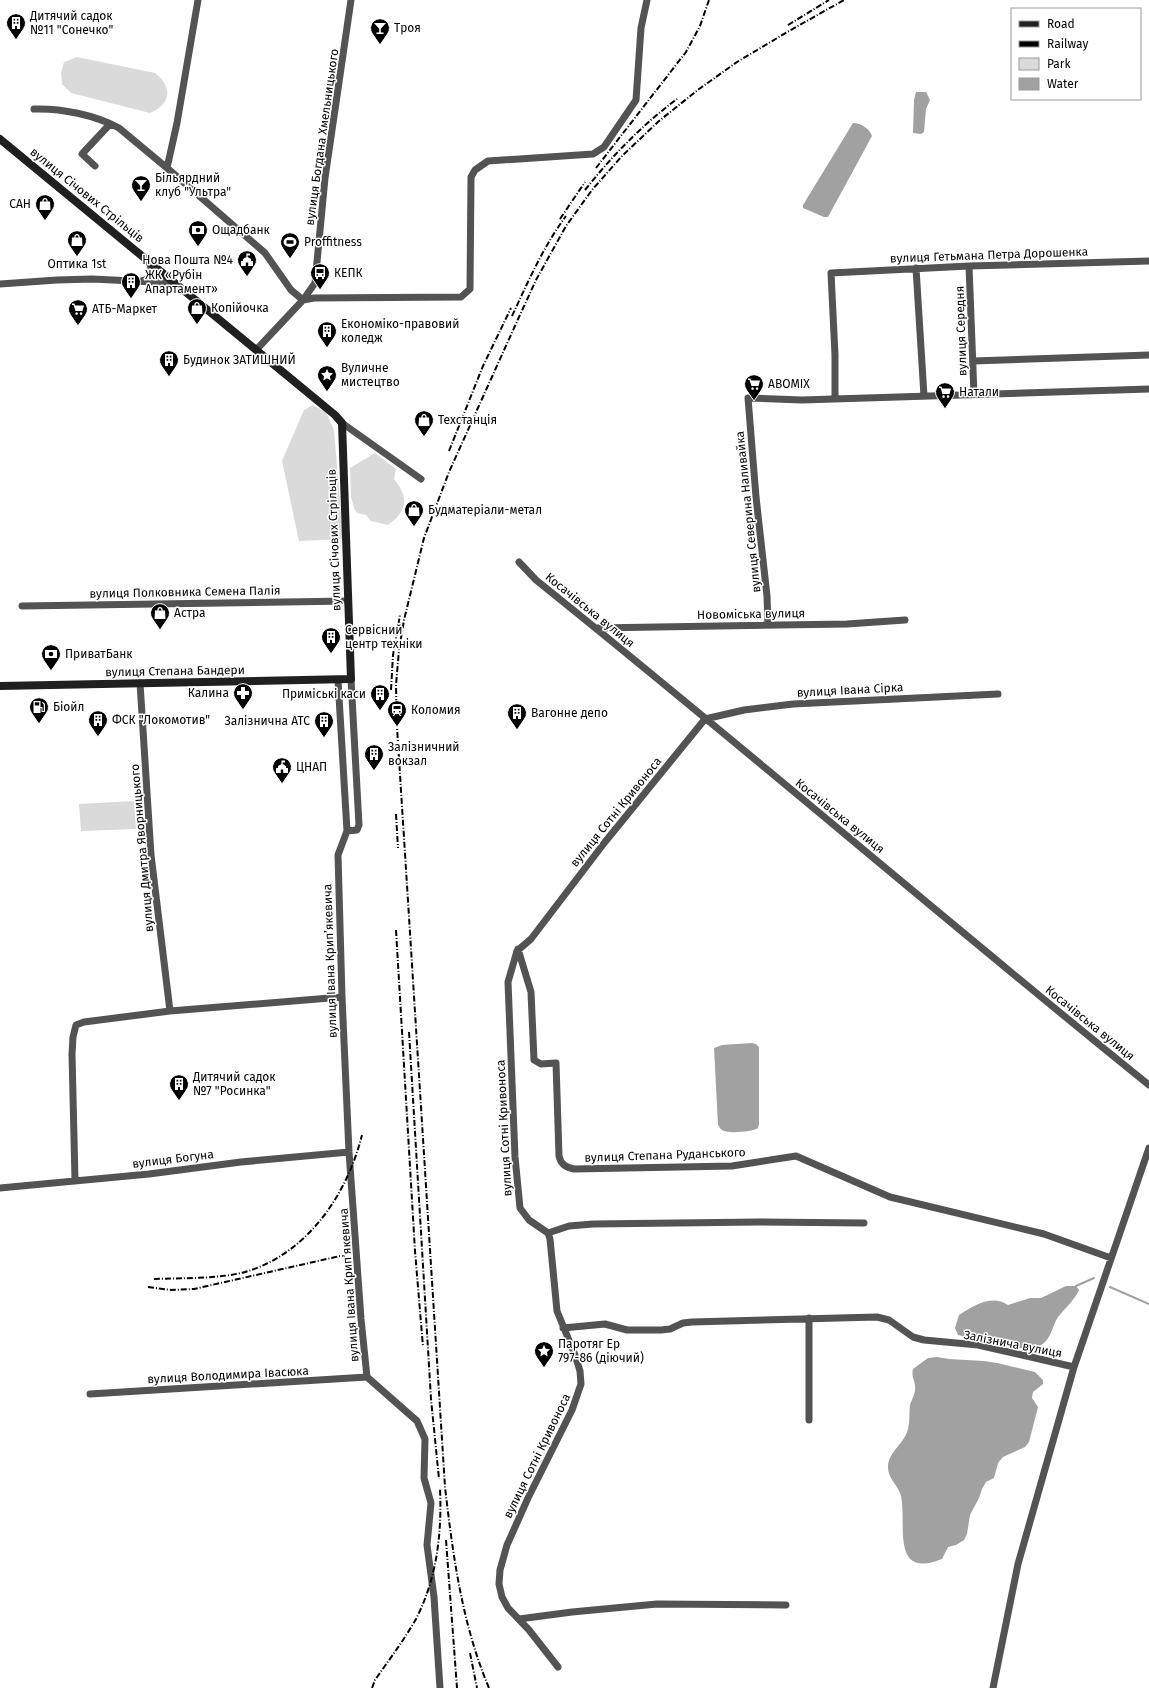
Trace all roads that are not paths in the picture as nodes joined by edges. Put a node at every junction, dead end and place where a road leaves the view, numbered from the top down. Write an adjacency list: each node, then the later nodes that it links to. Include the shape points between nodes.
1 (198, 0): 8 (street, via 181,104)
2 (352, 0): 16 (street, вулиця Богдана Хмельницького, via 325,178 316,281)
3 (647, 0): 16 (street, via 641,28 636,100 604,147 593,154 488,161 475,170 471,177 470,289 461,297)
4 (34, 109): 5 (street, via 65,111)
5 (110, 124): 7 (street, via 82,154); 8 (street, via 119,128)
6 (0, 139): 9 (street, вулиця Січових Стрільців)
7 (95, 166)
8 (167, 168): 16 (street, via 265,253 291,290)
9 (149, 261): 13 (street, via 151,275); 14 (street, вулиця Січових Стрільців)
10 (1149, 261): 11 (street, вулиця Гетьмана Петра Дорошенка)
11 (969, 266): 12 (street, вулиця Гетьмана Петра Дорошенка); 19 (street, вулиця Середня)
12 (916, 268): 22 (street); 23 (street, вулиця Гетьмана Петра Дорошенка, via 830,273)
13 (142, 281): 14 (street); 15 (street, via 57,280)
14 (174, 283): 17 (street, вулиця Січових Стрільців)
15 (0, 284)
16 (303, 300): 17 (street, вулиця Богдана Хмельницького)
17 (256, 350): 24 (street, вулиця Січових Стрільців)
18 (1149, 355): 19 (street)
19 (973, 361): 21 (street, вулиця Середня)
20 (1149, 389): 21 (street)
21 (974, 395): 22 (street)
22 (924, 396): 23 (street)
23 (835, 399): 30 (street, вулиця Северина Наливайка, via 748,398)
24 (342, 423): 25 (street, вулиця Січових Стрільців); 27 (street, вулиця Січових Стрільців)
25 (421, 479)
26 (519, 562): 31 (street, Косачівська вулиця, via 536,580)
27 (348, 601): 28 (street, вулиця Полковника Семена Палія); 32 (street, вулиця Січових Стрільців)
28 (22, 606)
29 (906, 620): 30 (street, Новоміська вулиця)
30 (768, 625): 31 (street, Новоміська вулиця)
31 (596, 628): 37 (street, Косачівська вулиця)
32 (351, 679): 33 (street, вулиця Степана Бандери); 38 (street, via 359,827)
33 (338, 680): 34 (street, вулиця Степана Бандери); 38 (street)
34 (140, 683): 35 (street, вулиця Степана Бандери); 41 (street, вулиця Дмитра Яворницького, via 151,855)
35 (0, 686)
36 (998, 694): 37 (street, вулиця Івана Сірка, via 772,706)
37 (705, 719): 39 (street, вулиця Сотні Кривоноса, via 531,938); 42 (street, Косачівська вулиця)
38 (347, 831): 40 (street, вулиця Івана Крипʼякевича, via 338,855)
39 (518, 949): 48 (street, вулиця Сотні Кривоноса, via 508,986 518,1198 520,1208 526,1217); 49 (street, вулиця Степана Руданського, via 531,992 534,1060 541,1064 556,1063 559,1156 567,1168 732,1166 796,1156 890,1197 1044,1234)
40 (342, 997): 41 (street); 44 (street, вулиця Івана Крипʼякевича)
41 (170, 1010): 45 (street, via 76,1025 72,1038)
42 (1149, 1085)
43 (1149, 1148): 49 (street)
44 (349, 1152): 45 (street, вулиця Богуна); 53 (street, вулиця Івана Крипʼякевича)
45 (75, 1180): 46 (street, вулиця Богуна)
46 (0, 1188)
47 (864, 1223): 48 (street, via 593,1224 569,1226)
48 (548, 1233): 51 (street, вулиця Сотні Кривоноса, via 553,1254 556,1305)
49 (1111, 1258): 52 (street)
50 (809, 1318): 51 (street, Залізнича вулиця, via 692,1322 661,1330 627,1330 605,1324); 52 (street, Залізнича вулиця, via 877,1317 889,1320 913,1337 924,1340 978,1345); 55 (street)
51 (563, 1328): 57 (street, вулиця Сотні Кривоноса, via 580,1371 581,1388 506,1545 499,1578 500,1591 505,1603)
52 (1074, 1368): 60 (street, via 1018,1564)
53 (367, 1377): 54 (street, вулиця Володимира Івасюка); 59 (street, вулиця Івана Крипʼякевича, via 416,1421 425,1439 424,1478 431,1502 428,1545)
54 (90, 1394)
55 (809, 1420)
56 (786, 1605): 57 (street, via 657,1604)
57 (519, 1619): 58 (street, вулиця Сотні Кривоноса)
58 (558, 1666)
59 (440, 1688)
60 (993, 1688)

